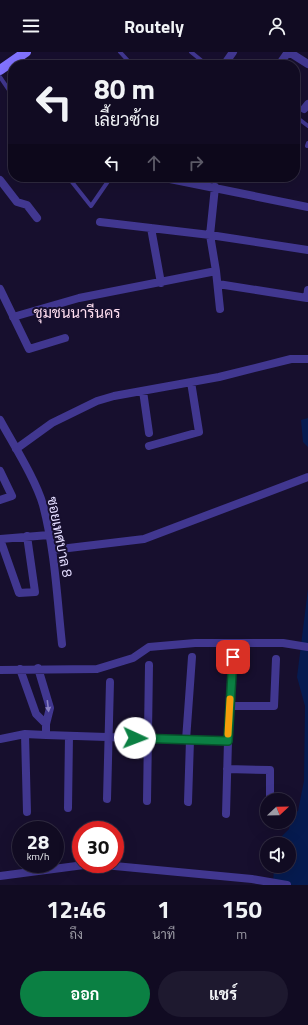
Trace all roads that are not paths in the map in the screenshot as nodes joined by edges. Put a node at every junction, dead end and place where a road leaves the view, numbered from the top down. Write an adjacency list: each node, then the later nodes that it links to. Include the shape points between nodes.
1 (26, 52): 5 (main road)
2 (120, 52): 6 (lane)
3 (191, 52): 7 (lane)
4 (289, 52): 8 (street); 9 (street)
5 (14, 60)
6 (127, 60)
7 (201, 60)
8 (283, 60)
9 (308, 64)
10 (0, 77): 11 (lane)
11 (8, 89)
12 (300, 120): 13 (lane)
13 (308, 126)
14 (0, 180): 20 (street, via 17,202 27,205)
15 (72, 182): 16 (lane, via 91,206)
16 (108, 182)
17 (187, 182): 18 (street)
18 (215, 187): 19 (street); 23 (street)
19 (308, 207)
20 (37, 218)
21 (100, 222): 22 (street)
22 (151, 228): 23 (street); 26 (street)
23 (210, 235): 24 (street); 25 (street)
24 (308, 250)
25 (216, 271): 26 (street); 27 (street)
26 (161, 283): 31 (street, via 79,298)
27 (218, 284): 29 (street, via 307,298); 30 (street)
28 (0, 290): 31 (street)
29 (308, 290)
30 (220, 309)
31 (13, 317): 32 (street, via 29,349)
32 (65, 338)
33 (308, 359): 34 (street, via 291,359)
34 (191, 382): 35 (street); 38 (street, via 199,432)
35 (143, 392): 37 (street); 39 (street, via 97,401 52,423)
36 (0, 420): 39 (street, ซอยเทศบาล 8)
37 (149, 433)
38 (149, 446)
39 (16, 448): 43 (street, ซอยเทศบาล 8, via 41,500)
40 (0, 471): 42 (street, via 12,496)
41 (308, 477): 46 (street, via 282,489 144,539)
42 (0, 500)
43 (49, 535): 44 (street); 46 (street, ซอยเทศบาล 8)
44 (27, 536): 45 (street); 45 (street, via 35,592 19,593)
45 (0, 539)
46 (52, 550): 47 (street, ซอยเทศบาล 8)
47 (62, 644)
48 (307, 647): 53 (street, via 283,643 187,643 148,647 133,658 97,669)
49 (192, 657): 65 (street)
50 (233, 657): 57 (street)
51 (276, 659): 57 (street, via 274,706)
52 (149, 665): 63 (street)
53 (38, 668): 54 (street); 58 (street, one-way to 58, via 50,708)
54 (20, 669): 55 (street); 58 (street, via 36,714)
55 (0, 670)
56 (110, 682): 62 (street)
57 (230, 706): 66 (street)
58 (46, 724): 60 (street)
59 (26, 734): 60 (street); 64 (street); 73 (street)
60 (46, 735): 61 (street)
61 (69, 736): 62 (street); 72 (street)
62 (108, 737): 63 (street); 69 (street)
63 (149, 738): 65 (street); 70 (street)
64 (0, 739)
65 (188, 740): 66 (street); 71 (street)
66 (228, 741): 67 (street)
67 (227, 769): 68 (street, via 270,770); 74 (street)
68 (270, 793)
69 (107, 798)
70 (147, 801)
71 (188, 802)
72 (68, 808)
73 (27, 812)
74 (226, 814)
75 (0, 876): 76 (street, via 84,865 104,865 252,879)
76 (287, 885)

